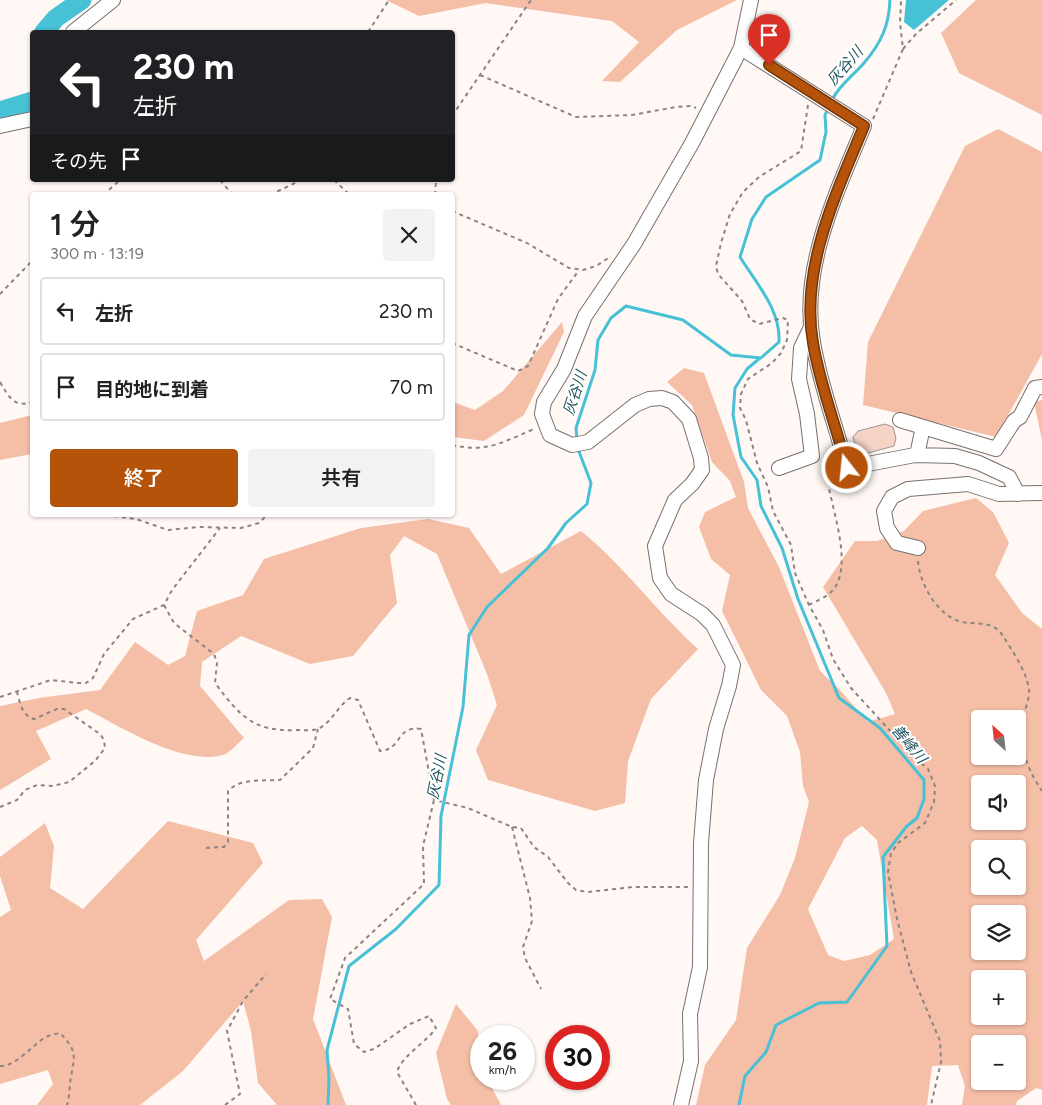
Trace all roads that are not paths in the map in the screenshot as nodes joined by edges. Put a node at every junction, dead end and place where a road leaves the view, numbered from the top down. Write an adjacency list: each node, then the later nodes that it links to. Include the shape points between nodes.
1 (113, 0): 3 (street)
2 (751, 0): 4 (street)
3 (76, 30)
4 (741, 48): 7 (street, via 864,126 821,237 811,296); 16 (street, via 634,244 586,316 564,369 544,402 542,414 550,435 572,445 588,442 636,405 662,398 673,402 689,419 701,458 702,470 675,500 655,546 660,578 671,594 713,625 733,664 706,780 700,887 700,967 690,1014 691,1061)
5 (30, 119): 6 (street)
6 (0, 126)
7 (812, 326): 11 (street, via 819,367 847,468); 12 (street, via 801,348 799,379 812,456)
8 (1042, 386): 10 (street, via 1035,388 996,449)
9 (900, 420): 10 (street)
10 (923, 427): 11 (street)
11 (917, 455): 14 (street, via 955,456 979,463 1009,477)
12 (779, 468)
13 (1042, 493): 14 (street)
14 (1018, 494): 15 (street, via 999,494 968,484 908,489 892,497 884,511 887,528 897,543)
15 (918, 548)
16 (681, 1105)

